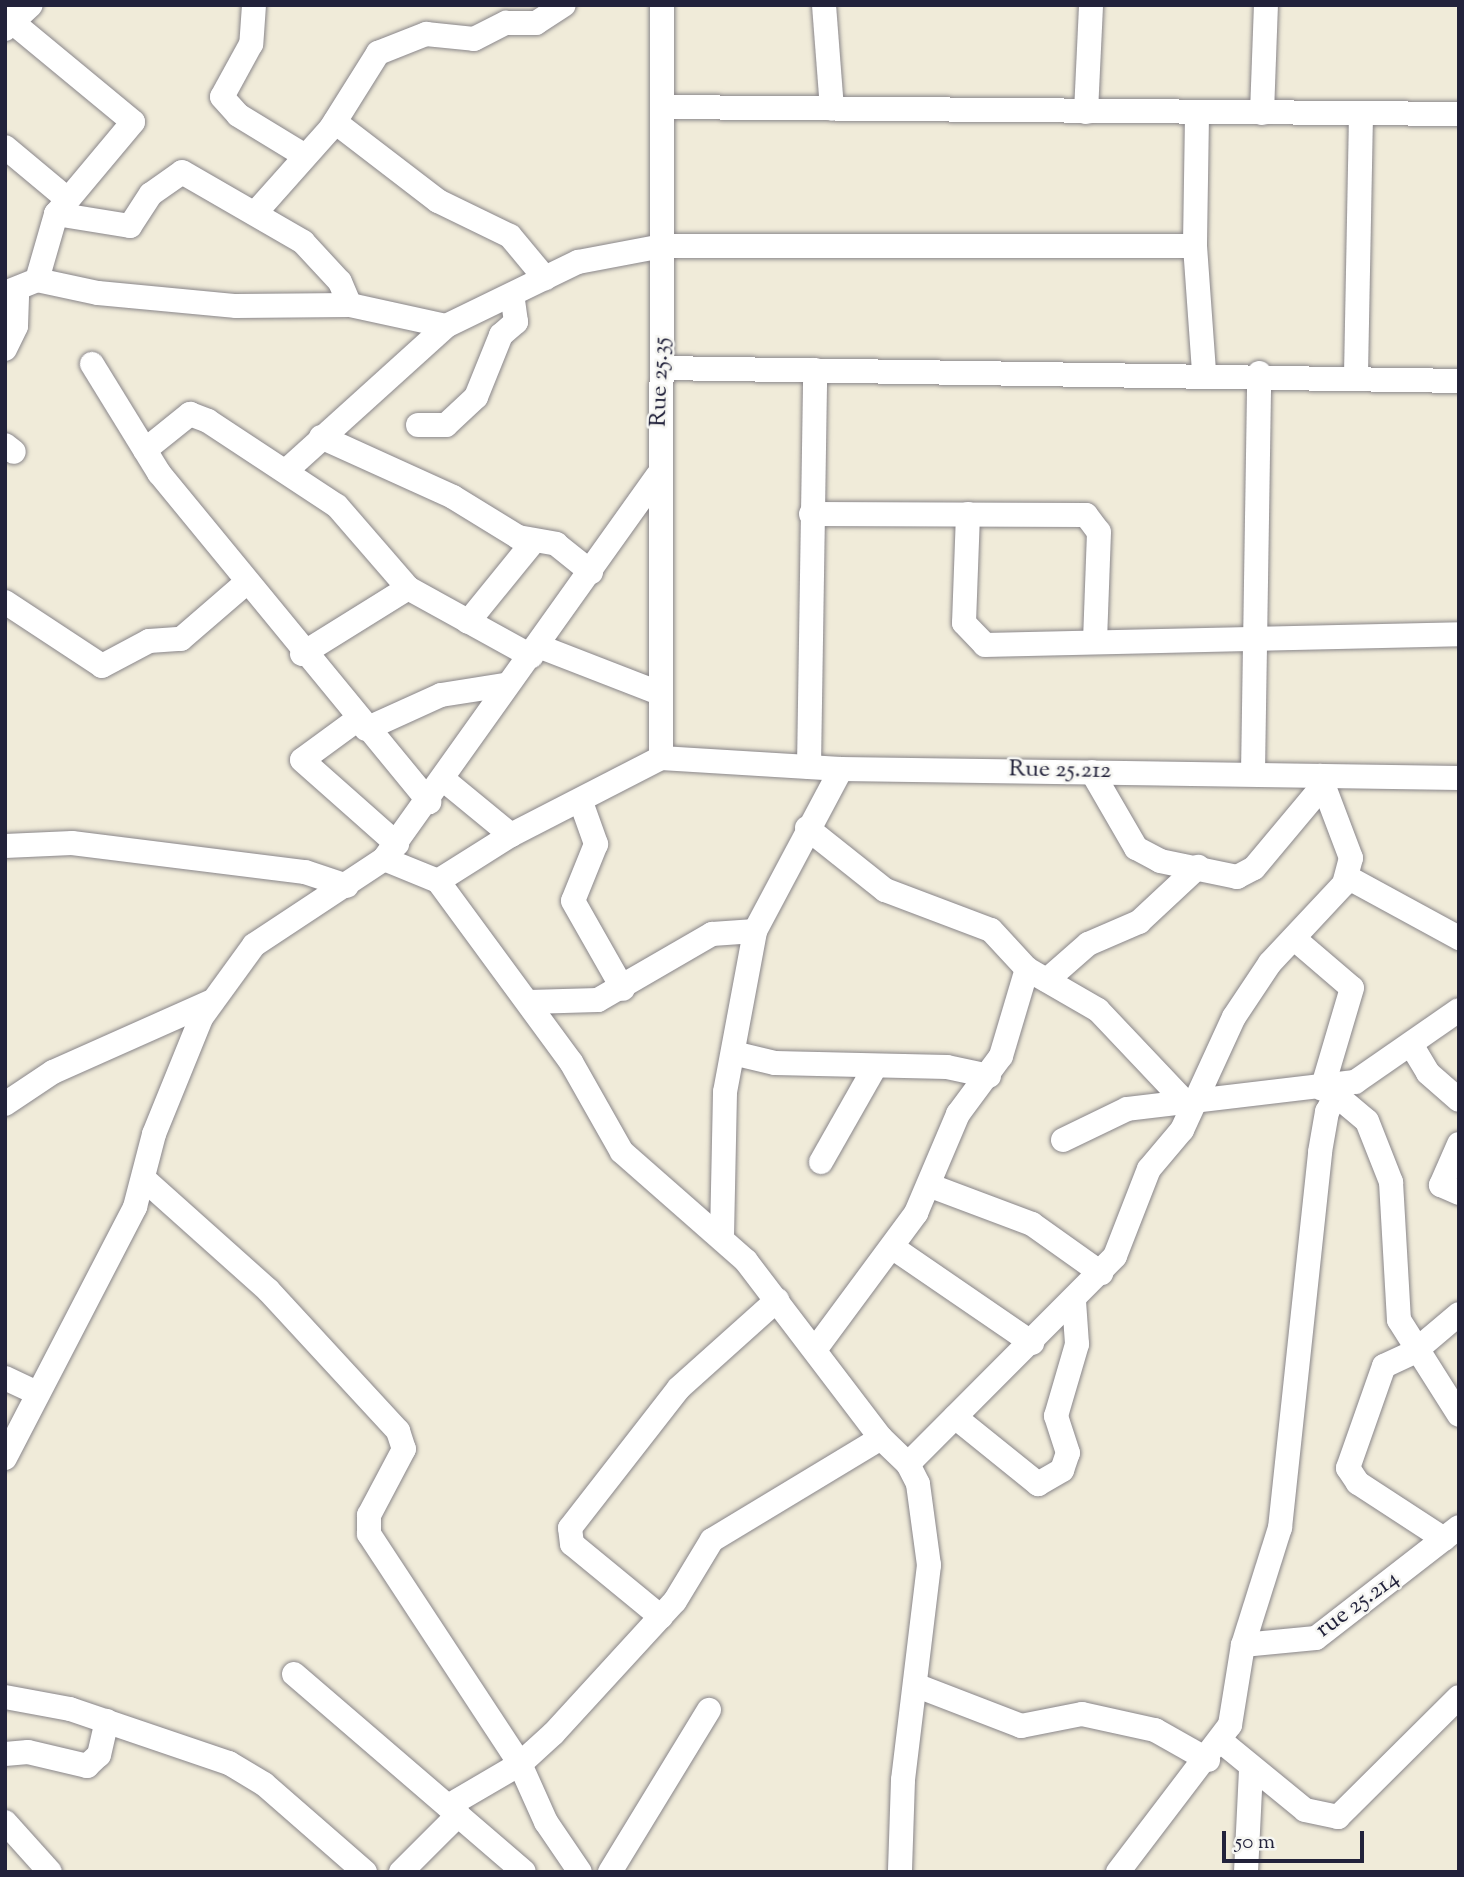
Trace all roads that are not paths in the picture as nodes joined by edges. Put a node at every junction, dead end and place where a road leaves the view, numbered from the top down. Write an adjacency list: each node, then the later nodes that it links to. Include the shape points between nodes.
1 (31, 5): 8 (street)
2 (254, 5): 18 (street, via 251,44 222,97 238,115)
3 (564, 5): 16 (street, via 536,23 506,23 474,39 445,33 398,42 362,70)
4 (662, 5): 9 (street, Rue 25.35)
5 (824, 5): 10 (street)
6 (1091, 5): 11 (street)
7 (1266, 5): 12 (street)
8 (8, 23): 19 (street, via 133,122 109,158)
9 (662, 107): 10 (street); 21 (street, Rue 25.35)
10 (832, 109): 11 (street)
11 (1086, 111): 15 (street)
12 (1262, 113): 13 (street); 15 (street)
13 (1361, 114): 14 (street); 34 (street)
14 (1459, 114)
15 (1198, 116): 22 (street)
16 (335, 122): 18 (street); 23 (street, via 438,201 510,236)
17 (5, 147): 19 (street)
18 (302, 154): 20 (street)
19 (61, 206): 20 (street, via 130,226 177,171); 24 (street)
20 (257, 211): 26 (street, via 325,263)
21 (663, 246): 22 (street); 23 (street, via 578,262); 30 (street, Rue 25.35)
22 (1195, 246): 32 (street)
23 (545, 278): 25 (street)
24 (20, 288): 26 (street, via 236,306); 28 (street, via 16,327)
25 (512, 295): 27 (street); 36 (street, via 516,322 501,335 476,397 446,425)
26 (350, 305): 27 (street)
27 (446, 327): 37 (street)
28 (5, 349)
29 (92, 364): 38 (street)
30 (662, 368): 31 (street); 40 (street, Rue 25.35)
31 (814, 370): 32 (street); 41 (street)
32 (1204, 373): 33 (street)
33 (1259, 373): 34 (street); 50 (street)
34 (1356, 375): 35 (street)
35 (1459, 381)
36 (418, 425)
37 (321, 437): 39 (street); 43 (street, via 453,497)
38 (145, 450): 39 (street, via 194,414); 45 (street)
39 (288, 469): 46 (street, via 337,506)
40 (657, 476): 44 (street); 55 (street, Rue 25.35)
41 (811, 514): 42 (street); 58 (street)
42 (968, 514): 51 (street, via 1093,518 1099,532); 51 (street, via 964,623 973,637 996,647)
43 (533, 542): 44 (street, via 556,544); 48 (street)
44 (591, 572): 52 (street)
45 (247, 582): 47 (street, via 181,639 149,641 102,666); 53 (street)
46 (408, 588): 48 (street); 53 (street)
47 (5, 602)
48 (468, 622): 52 (street)
49 (1459, 634): 50 (street)
50 (1254, 639): 51 (street); 61 (street)
51 (1095, 641)
52 (534, 651): 54 (street); 55 (street)
53 (302, 654): 56 (street)
54 (505, 685): 56 (street, via 441,695); 63 (street)
55 (659, 693): 57 (street, Rue 25.35)
56 (362, 724): 65 (street); 70 (street, via 302,760)
57 (662, 758): 58 (street, Rue 25.212); 66 (street)
58 (808, 767): 59 (street, Rue 25.212)
59 (841, 769): 60 (street, Rue 25.212); 67 (street)
60 (1091, 772): 61 (street, Rue 25.212); 71 (street, via 1136,848 1160,861)
61 (1253, 773): 64 (street, Rue 25.212)
62 (1459, 778): 64 (street, Rue 25.212)
63 (444, 780): 65 (street); 68 (street)
64 (1321, 782): 71 (street, via 1244,876); 72 (street, via 1347,844)
65 (429, 802): 70 (street)
66 (581, 802): 68 (street); 79 (street, via 596,845 573,901)
67 (807, 828): 75 (street); 78 (street, via 885,890 990,930)
68 (511, 835): 73 (street)
69 (5, 846): 74 (street, via 72,843 305,872)
70 (390, 852): 73 (street); 74 (street)
71 (1198, 867): 78 (street, via 1139,922 1088,944)
72 (1347, 877): 76 (street); 77 (street)
73 (438, 881): 81 (street)
74 (348, 886): 80 (street, via 254,945)
75 (755, 931): 79 (street, via 712,934); 84 (street)
76 (1459, 938)
77 (1297, 941): 87 (street, via 1352,988); 88 (street, via 1257,981)
78 (1037, 974): 86 (street); 88 (street, via 1098,1010)
79 (624, 989): 81 (street, via 571,1004)
80 (210, 1002): 90 (street, via 53,1072); 94 (street, via 169,1090)
81 (529, 1002): 97 (street, via 602,1109 627,1158)
82 (1459, 1010): 83 (street)
83 (1412, 1046): 87 (street); 89 (street, via 1428,1073)
84 (733, 1053): 85 (street, via 775,1063); 97 (street, via 722,1131)
85 (875, 1067): 86 (street, via 947,1066); 93 (street)
86 (989, 1076): 95 (street, via 958,1114)
87 (1333, 1090): 88 (street); 105 (street, via 1367,1121 1391,1182 1395,1306); 115 (street, via 1320,1152 1280,1528)
88 (1188, 1100): 91 (street, via 1127,1109); 99 (street, via 1182,1130 1149,1169 1120,1247)
89 (1459, 1100)
90 (5, 1104)
91 (1063, 1140)
92 (1459, 1144): 96 (street, via 1441,1185)
93 (821, 1162)
94 (145, 1180): 107 (street, via 103,1275); 124 (street, via 268,1290 398,1431 404,1449 369,1515 369,1534)
95 (931, 1186): 98 (street); 99 (street, via 1032,1224)
96 (1459, 1193)
97 (722, 1236): 100 (street)
98 (892, 1247): 103 (street); 104 (street)
99 (1101, 1273): 101 (street)
100 (777, 1300): 104 (street); 114 (street, via 679,1388 570,1528 572,1544)
101 (1074, 1301): 103 (street); 109 (street, via 1077,1344 1056,1416 1068,1460 1057,1475 1045,1484 1030,1480)
102 (1459, 1314): 105 (street)
103 (1032, 1343): 109 (street)
104 (817, 1346): 110 (street)
105 (1414, 1352): 108 (street); 113 (street, via 1382,1368 1348,1468 1358,1483)
106 (5, 1378): 107 (street)
107 (37, 1393): 111 (street)
108 (1459, 1415)
109 (955, 1417): 112 (street)
110 (881, 1438): 112 (street); 114 (street, via 712,1541)
111 (5, 1458)
112 (908, 1464): 117 (street, via 929,1535)
113 (1452, 1533): 115 (street, rue 25.214, via 1316,1638)
114 (661, 1617): 124 (street)
115 (1243, 1644): 122 (street, via 1236,1706)
116 (294, 1674): 126 (street)
117 (915, 1685): 122 (street, via 1021,1726 1082,1714 1155,1730); 134 (street)
118 (5, 1697): 121 (street)
119 (1459, 1697): 125 (street, via 1343,1815 1305,1810)
120 (709, 1710): 133 (street)
121 (107, 1721): 123 (street, via 99,1755 87,1766 28,1752); 129 (street, via 229,1763 264,1784)
122 (1215, 1751): 125 (street); 135 (street)
123 (5, 1755)
124 (520, 1764): 126 (street); 132 (street, via 546,1822)
125 (1251, 1771): 136 (street)
126 (453, 1810): 130 (street); 131 (street)
127 (5, 1822): 128 (street)
128 (50, 1872)
129 (365, 1872)
130 (401, 1872)
131 (524, 1872)
132 (580, 1872)
133 (610, 1872)
134 (900, 1872)
135 (1118, 1872)
136 (1246, 1872)

